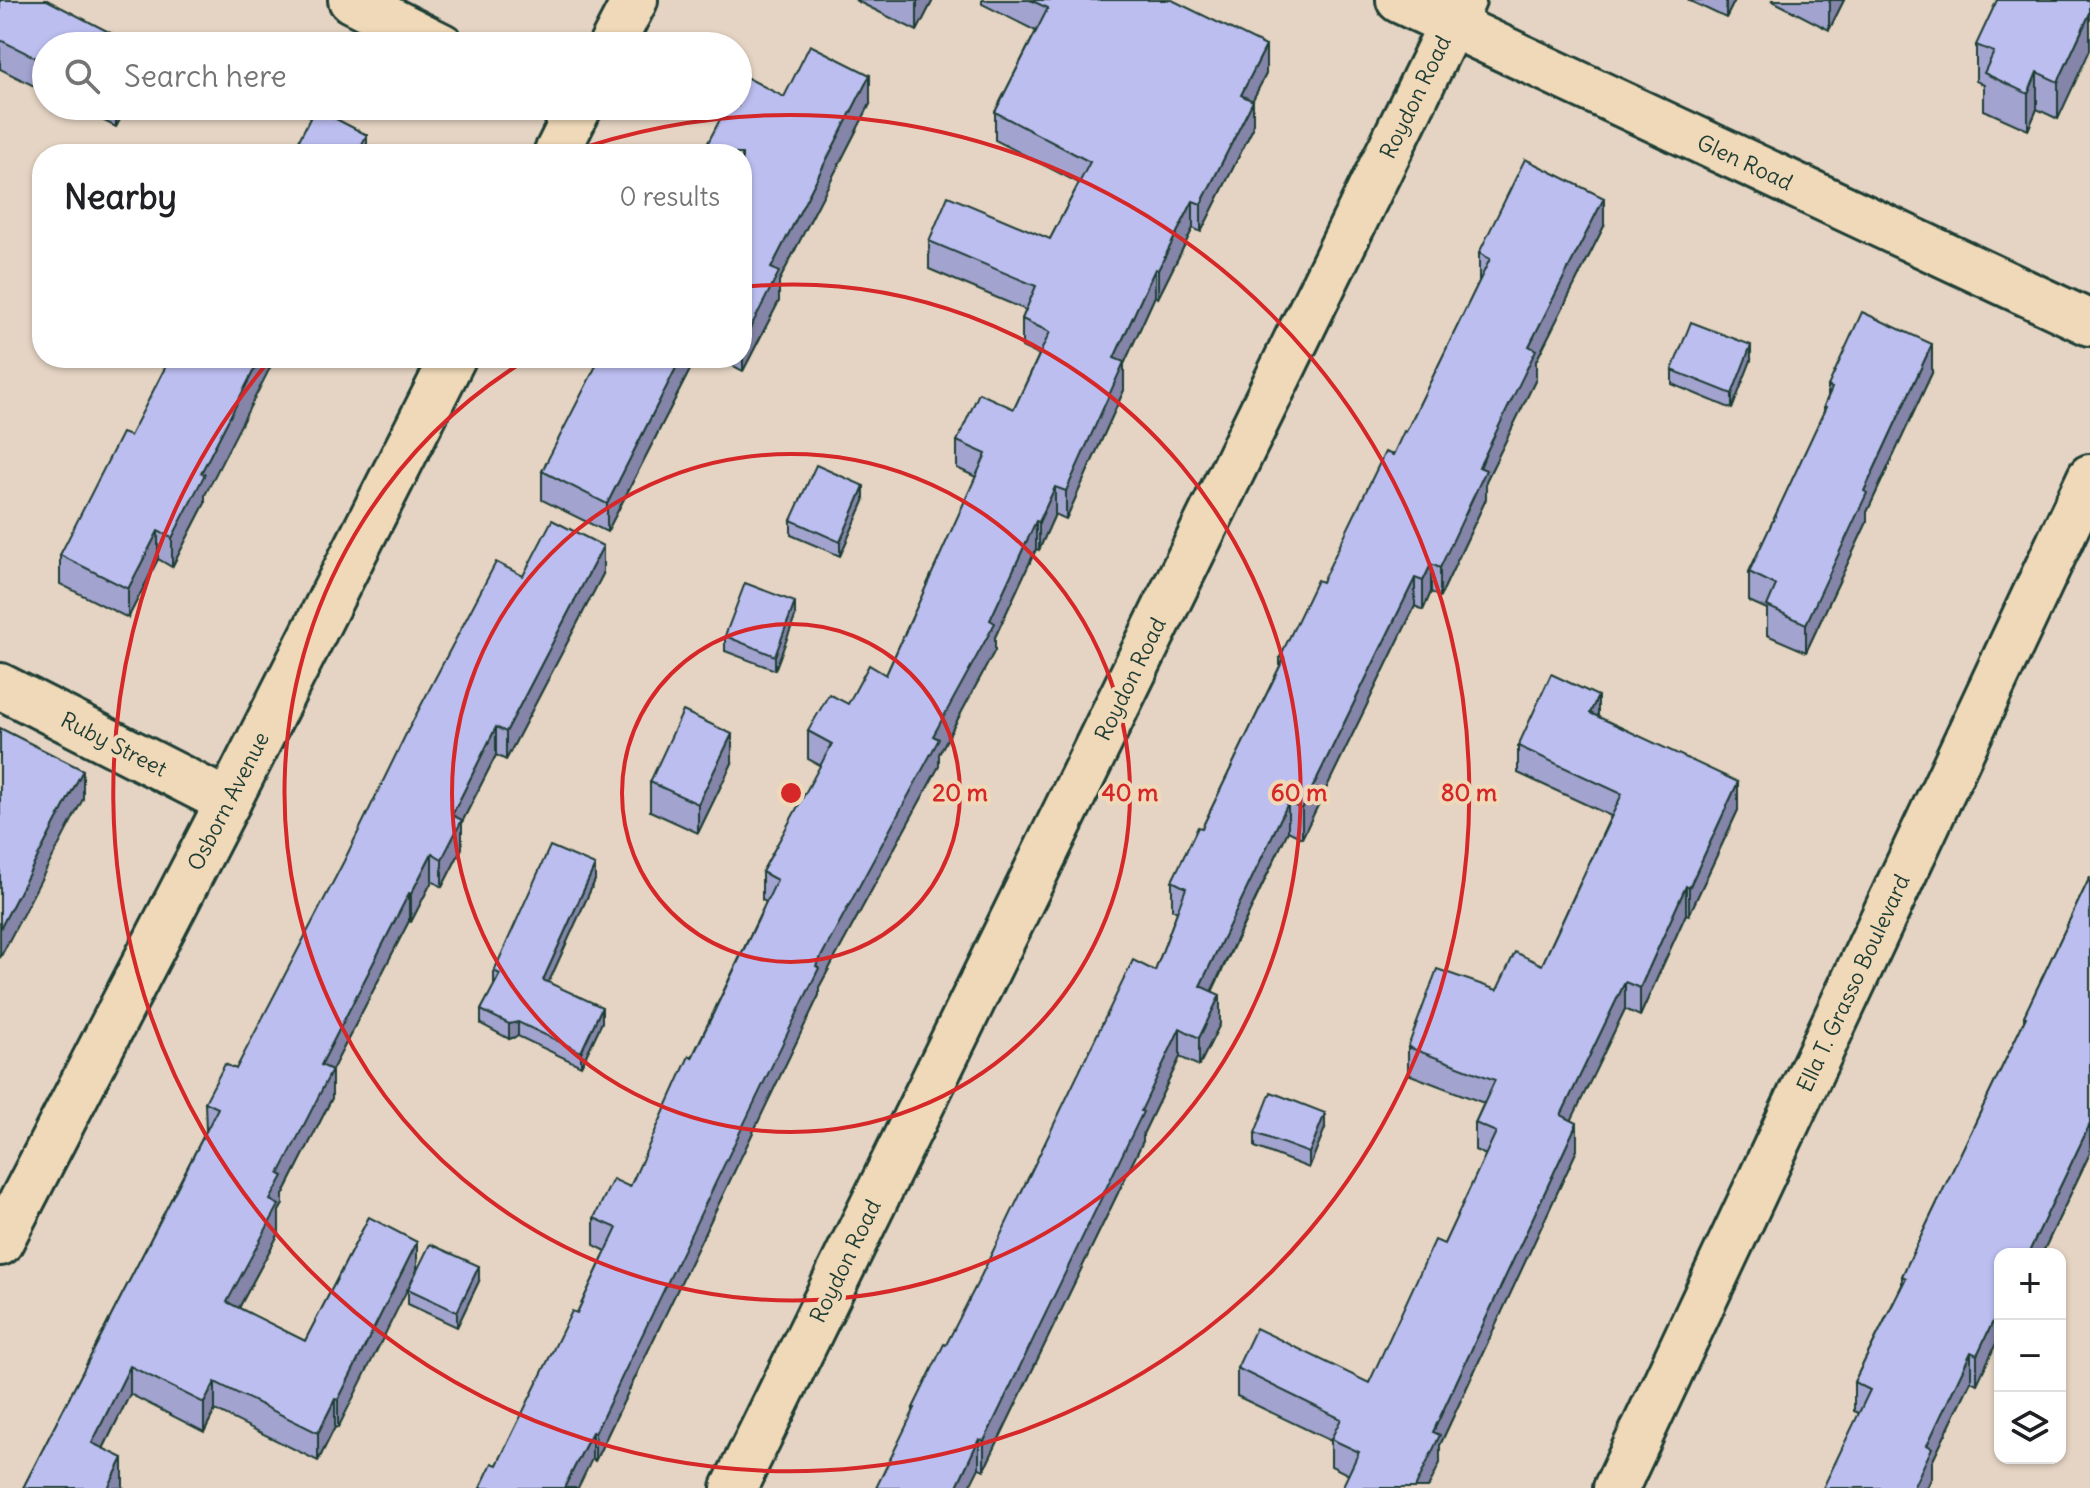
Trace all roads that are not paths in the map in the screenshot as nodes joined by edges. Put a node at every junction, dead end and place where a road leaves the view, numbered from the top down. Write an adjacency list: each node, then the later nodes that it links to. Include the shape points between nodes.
1 (351, 0): 5 (street)
2 (635, 0): 6 (street)
3 (1399, 0): 4 (street, Glen Road)
4 (1456, 12): 9 (street, Glen Road); 15 (street, Roydon Road)
5 (414, 32)
6 (618, 32)
7 (569, 120): 8 (street)
8 (560, 144)
9 (2090, 323)
10 (448, 368): 13 (street, Osborn Avenue)
11 (2090, 477): 16 (street, Ella T. Grasso Boulevard)
12 (0, 686): 13 (street, Ruby Street)
13 (228, 802): 14 (street, Osborn Avenue)
14 (0, 1243)
15 (734, 1488)
16 (1616, 1488)

